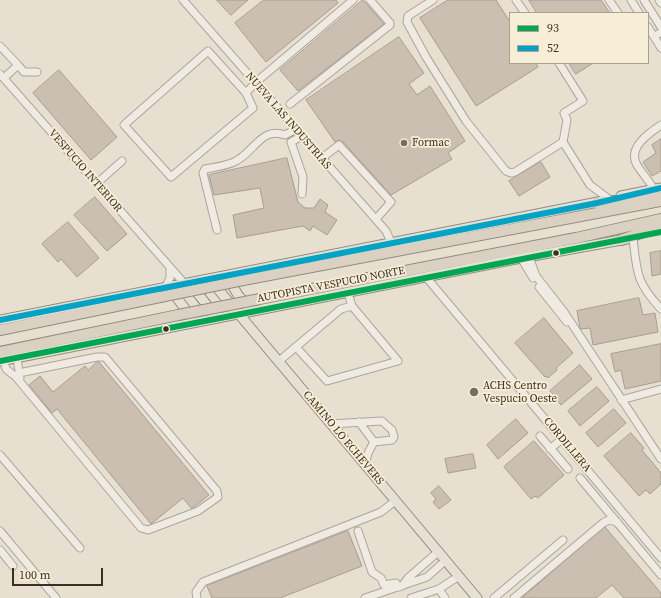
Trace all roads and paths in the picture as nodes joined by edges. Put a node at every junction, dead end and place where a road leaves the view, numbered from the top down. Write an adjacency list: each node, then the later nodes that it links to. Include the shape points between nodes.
1 (183, 0): 24 (street, NUEVA LAS INDUSTRIAS)
2 (353, 0): 24 (street)
3 (370, 0): 26 (street, via 390,25)
4 (433, 0): 30 (street, via 408,16 407,22 466,121 506,171 515,172)
5 (516, 0): 11 (street)
6 (609, 0): 12 (street)
7 (631, 0): 13 (street)
8 (644, 0): 14 (street)
9 (659, 0): 10 (street)
10 (661, 3)
11 (526, 12)
12 (617, 12)
13 (638, 12)
14 (661, 27)
15 (649, 29): 17 (street)
16 (661, 32): 17 (street)
17 (654, 37): 19 (street)
18 (0, 46): 21 (street)
19 (661, 48)
20 (560, 64): 30 (street, via 582,101 564,113 567,120)
21 (18, 65): 22 (street, via 24,72); 23 (street)
22 (37, 72)
23 (2, 76): 33 (street, VESPUCIO INTERIOR)
24 (255, 83): 25 (street); 28 (street, NUEVA LAS INDUSTRIAS)
25 (246, 93): 25 (street, via 253,108 171,177 124,125 208,51)
26 (290, 104)
27 (661, 126): 34 (street, via 644,137 635,156 637,165)
28 (296, 129): 29 (street, NUEVA LAS INDUSTRIAS); 42 (street, via 285,135 269,133 236,161 205,169 202,173)
29 (302, 136): 31 (street, NUEVA LAS INDUSTRIAS); 35 (street, via 291,142 303,177)
30 (563, 142): 36 (street, via 590,185)
31 (322, 158): 39 (street, NUEVA LAS INDUSTRIAS); 39 (street, via 339,145 391,202)
32 (122, 161): 33 (street)
33 (96, 184): 48 (street, VESPUCIO INTERIOR)
34 (659, 191): 36 (main road); 38 (highway)
35 (302, 194)
36 (609, 199): 38 (main road)
37 (661, 201): 63 (highway, AUTOPISTA VESPUCIO NORTE, bridge, via 160,296)
38 (597, 203): 46 (main road)
39 (376, 219): 46 (street, NUEVA LAS INDUSTRIAS)
40 (661, 219): 65 (highway, AUTOPISTA VESPUCIO NORTE, bridge, via 576,238 178,315)
41 (661, 226): 45 (highway)
42 (217, 230)
43 (661, 232): 44 (main road)
44 (633, 238): 45 (main road); 56 (street, via 637,273 642,287)
45 (621, 240): 47 (main road)
46 (391, 242): 49 (main road)
47 (525, 257): 50 (main road); 71 (street, via 530,274 557,311 572,326)
48 (170, 269): 52 (street, VESPUCIO INTERIOR); 53 (street, via 170,278)
49 (226, 275): 51 (main road); 57 (main road, via 238,295)
50 (426, 277): 54 (main road); 75 (street, CORDILLERA)
51 (209, 278): 52 (main road); 58 (main road, CAMINO LO ECHEVERS)
52 (186, 283): 53 (main road); 60 (main road)
53 (166, 286): 59 (main road); 61 (main road, via 179,298)
54 (348, 293): 55 (street); 57 (main road)
55 (352, 306): 64 (street, via 341,309); 64 (street, via 398,361 327,381)
56 (661, 309)
57 (255, 311): 58 (main road); 62 (main road, via 251,319)
58 (240, 314): 60 (main road); 62 (main road, CAMINO LO ECHEVERS)
59 (1, 318)
60 (217, 318): 61 (main road)
61 (195, 322): 66 (main road)
62 (251, 328): 67 (main road, CAMINO LO ECHEVERS)
63 (0, 330)
64 (296, 347): 67 (street)
65 (1, 358): 66 (main road); 69 (street, via 6,369)
66 (17, 358): 68 (street)
67 (279, 361): 73 (main road, CAMINO LO ECHEVERS)
68 (19, 374): 69 (street); 69 (street, via 105,357 217,491 218,497 198,512 148,530 141,528)
69 (20, 382)
70 (661, 390): 71 (street)
71 (621, 400): 79 (street)
72 (359, 422): 73 (street); 76 (street); 76 (street, via 382,421 392,430 392,440)
73 (331, 424): 80 (main road, CAMINO LO ECHEVERS)
74 (540, 436): 77 (street)
75 (562, 439): 77 (street); 91 (street, CORDILLERA)
76 (374, 442): 80 (street)
77 (550, 449): 81 (street)
78 (0, 455): 88 (street)
79 (661, 459)
80 (365, 465): 83 (main road, CAMINO LO ECHEVERS)
81 (568, 469)
82 (580, 478): 84 (street)
83 (395, 501): 90 (main road, CAMINO LO ECHEVERS); 100 (street, via 381,512 203,582 196,592)
84 (617, 522): 94 (street); 106 (street, via 609,520 603,523)
85 (0, 531): 99 (street)
86 (358, 531): 96 (street, via 372,572 381,578 384,585 396,583)
87 (563, 540): 105 (street)
88 (80, 548)
89 (0, 550): 93 (street)
90 (439, 551): 92 (main road, CAMINO LO ECHEVERS); 96 (street)
91 (661, 558)
92 (446, 560): 95 (main road, CAMINO LO ECHEVERS); 96 (street, via 427,577)
93 (14, 566)
94 (661, 575)
95 (459, 576): 97 (street); 104 (main road, CAMINO LO ECHEVERS)
96 (400, 587): 101 (street)
97 (439, 589): 98 (street); 103 (street)
98 (421, 597): 102 (street)
99 (56, 598)
100 (197, 598)
101 (365, 598)
102 (411, 598)
103 (445, 598)
104 (477, 598)
105 (494, 598)
106 (514, 598)

